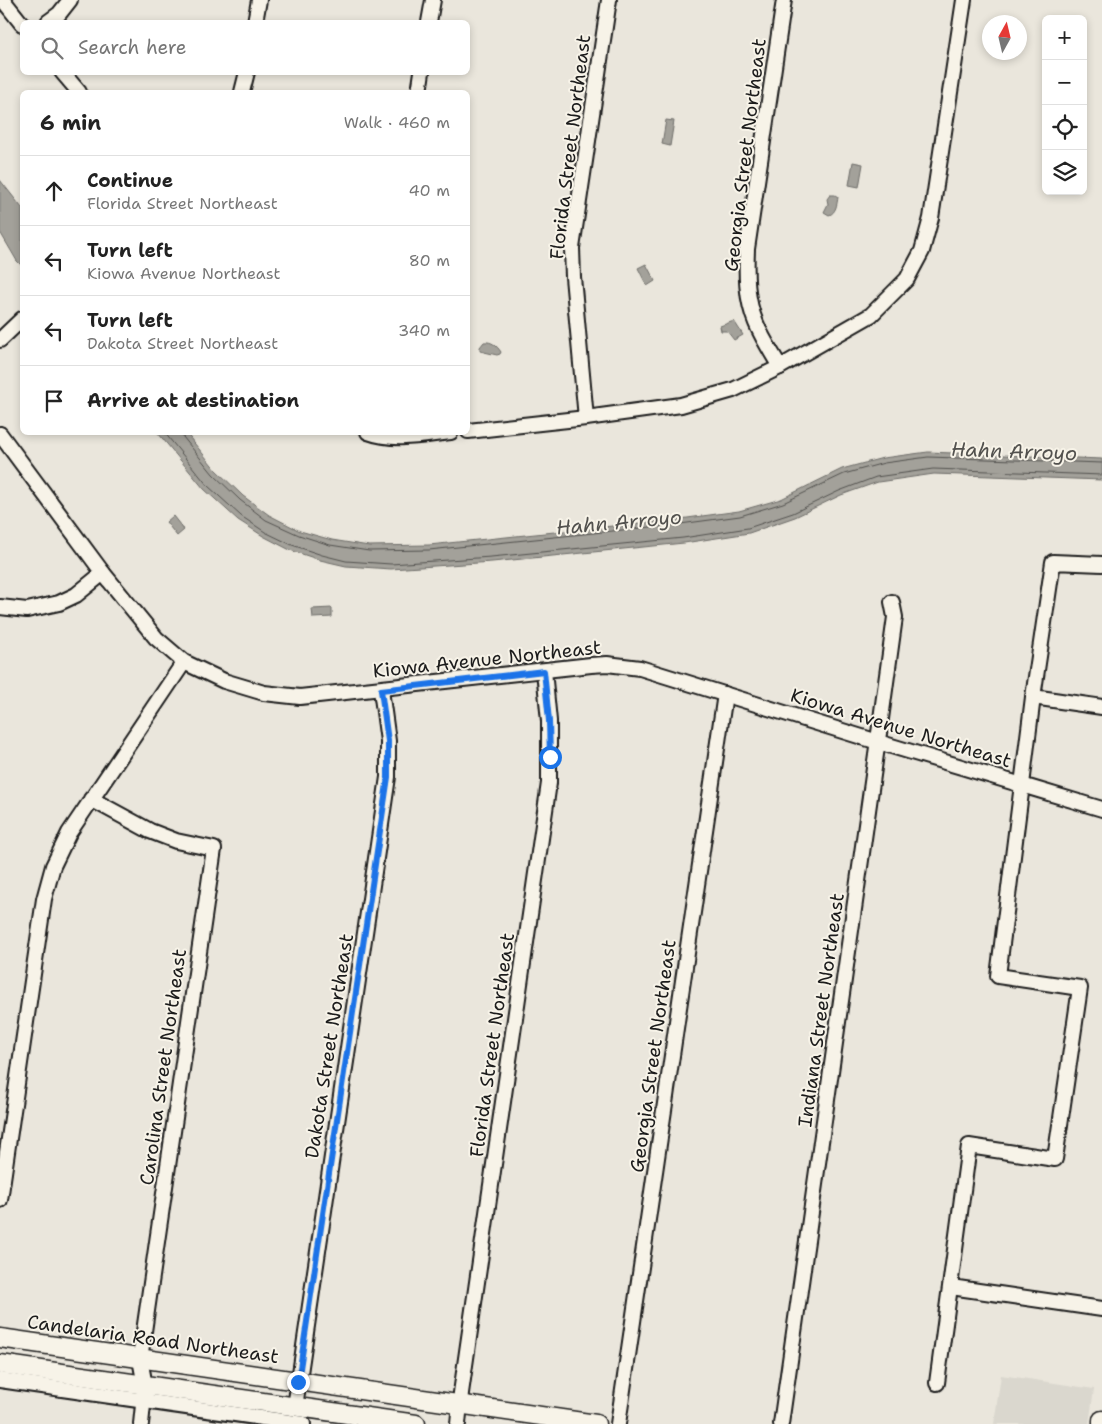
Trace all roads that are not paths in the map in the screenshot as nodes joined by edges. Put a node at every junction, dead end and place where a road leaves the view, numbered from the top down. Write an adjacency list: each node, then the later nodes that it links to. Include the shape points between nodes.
1 (2, 0): 11 (street)
2 (70, 0): 8 (street)
3 (258, 0): 9 (street)
4 (433, 0): 10 (street)
5 (609, 0): 21 (street, Florida Street Northeast, via 572,248)
6 (784, 0): 20 (street, Georgia Street Northeast, via 746,273 756,323)
7 (964, 0): 20 (street, via 931,218 922,251 907,280 872,315)
8 (51, 20)
9 (255, 20)
10 (429, 20)
11 (20, 22)
12 (65, 75): 15 (street)
13 (246, 75): 16 (street)
14 (422, 75): 17 (street)
15 (77, 90)
16 (242, 90)
17 (419, 90)
18 (20, 321): 19 (street)
19 (0, 340)
20 (780, 367): 21 (street, via 732,390 681,405)
21 (586, 418): 22 (street)
22 (470, 431)
23 (0, 434): 27 (street, Kiowa Avenue Northeast)
24 (375, 435): 25 (street, via 403,438)
25 (427, 435)
26 (1102, 564): 34 (street, via 1053,562)
27 (103, 573): 29 (street, via 76,595 59,603 27,610); 30 (street, Kiowa Avenue Northeast, via 156,638)
28 (892, 602): 36 (street, Indiana Street Northeast, via 895,618)
29 (0, 607)
30 (184, 662): 32 (street, Kiowa Avenue Northeast, via 224,681 264,693 300,698); 38 (street)
31 (544, 671): 32 (street, Kiowa Avenue Northeast); 33 (street, Kiowa Avenue Northeast, via 607,664 640,668); 51 (street, Florida Street Northeast, via 549,721 549,784)
32 (381, 690): 48 (street, Dakota Street Northeast, via 388,741 388,777)
33 (724, 694): 36 (street, Kiowa Avenue Northeast); 58 (street, Georgia Street Northeast)
34 (1032, 696): 35 (street); 37 (street)
35 (1102, 707)
36 (878, 742): 37 (street, Kiowa Avenue Northeast); 59 (street, Indiana Street Northeast)
37 (1022, 784): 39 (street, Kiowa Avenue Northeast); 42 (street, via 998,976 1080,988 1055,1158 969,1146)
38 (91, 799): 40 (street, via 53,866 44,899); 45 (street, Carolina Street Northeast, via 150,831 176,841 214,848)
39 (1102, 809)
40 (1, 1183): 41 (street)
41 (0, 1200)
42 (951, 1287): 43 (street); 49 (street)
43 (1102, 1309)
44 (0, 1338): 45 (main road, Candelaria Road Northeast)
45 (140, 1359): 48 (main road, Candelaria Road Northeast); 50 (street, Carolina Street Northeast)
46 (0, 1364): 50 (main road)
47 (0, 1380): 50 (street)
48 (298, 1382): 51 (main road, Candelaria Road Northeast); 52 (street, Dakota Street Northeast)
49 (937, 1383)
50 (145, 1393): 52 (main road); 53 (street, Carolina Street Northeast); 54 (street)
51 (459, 1404): 56 (street, Florida Street Northeast); 57 (main road, Candelaria Road Northeast)
52 (294, 1407): 55 (main road)
53 (141, 1424)
54 (302, 1424)
55 (416, 1424)
56 (458, 1424)
57 (596, 1424)
58 (618, 1424)
59 (782, 1424)

